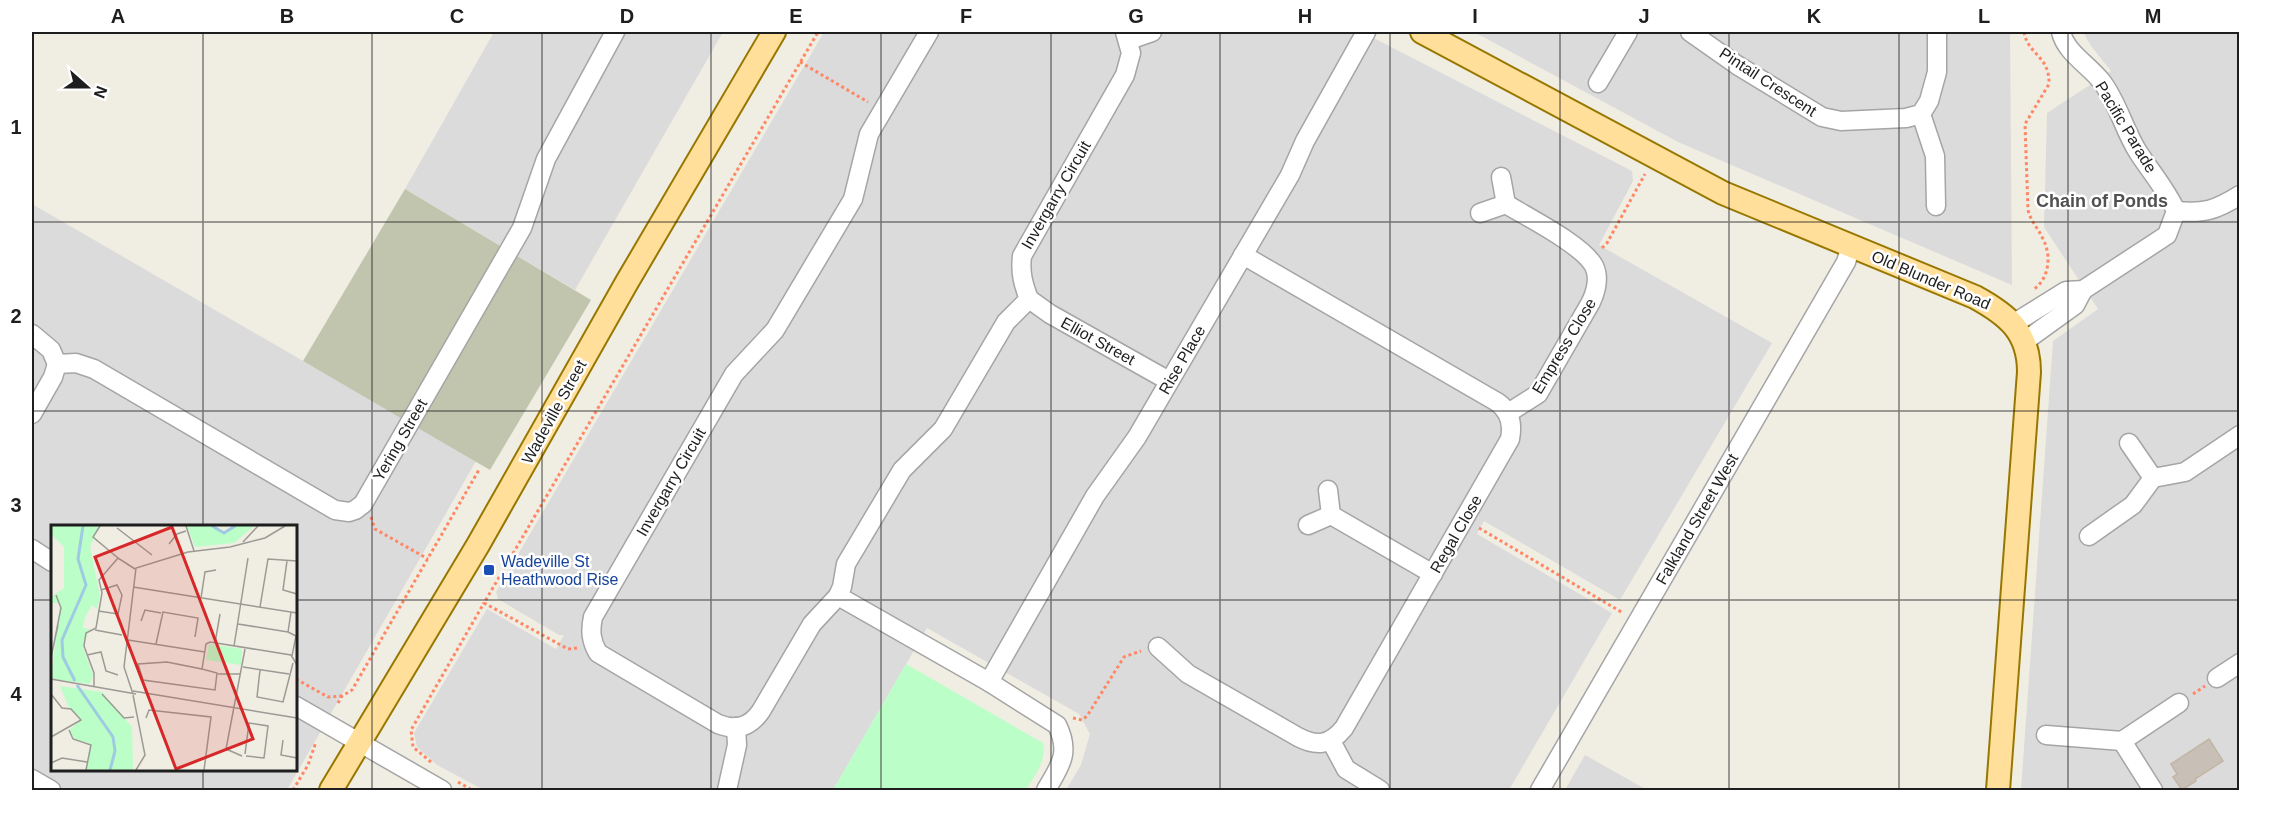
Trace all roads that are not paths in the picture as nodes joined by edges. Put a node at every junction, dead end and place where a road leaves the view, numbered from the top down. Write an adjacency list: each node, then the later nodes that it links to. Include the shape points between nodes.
1 (615, 32): 26 (street, Yering Street, via 546,159 522,228 359,508 349,512 335,510 94,369 76,363)
2 (774, 32): 51 (main road, Wadeville Street, via 478,545)
3 (929, 32): 47 (street, Invergarry Circuit, via 869,134 853,199 776,330 734,374 593,617 594,646 604,657 718,724)
4 (1152, 32): 11 (street)
5 (1366, 32): 21 (street, Rise Place)
6 (1422, 32): 20 (main road, Old Blunder Road, via 1724,193)
7 (1628, 32): 12 (street)
8 (1690, 32): 13 (street, Pintail Crescent, via 1822,117 1841,121)
9 (1937, 32): 13 (street, via 1937,72)
10 (2061, 32): 18 (street, Pacific Parade, via 2072,52 2112,98 2137,151 2169,194)
11 (1127, 36): 23 (street, Invergarry Circuit, via 1131,61 1125,75 1022,256 1022,277)
12 (1598, 83)
13 (1921, 114): 17 (street, via 1935,156)
14 (1501, 177): 16 (street)
15 (2240, 195): 18 (street, via 2218,209)
16 (1506, 204): 19 (street); 28 (street, Empress Close, via 1578,249 1595,267 1597,277 1592,302 1538,394)
17 (1936, 206)
18 (2176, 211): 22 (street, via 2168,234)
19 (1480, 213)
20 (1851, 246): 24 (main road, Old Blunder Road, via 1976,297 1997,309); 59 (street, Falkland Street West, via 1846,262)
21 (1243, 255): 27 (street, Rise Place); 28 (street, via 1497,402)
22 (2083, 290): 24 (street, via 2075,305); 24 (street, via 2066,291 2038,308)
23 (1029, 299): 27 (street, Elliot Street); 40 (street, via 1006,322 943,429 902,470 846,564)
24 (2019, 333): 60 (main road, via 2029,356 2029,372)
25 (32, 334): 26 (street, via 51,350)
26 (57, 364): 29 (street)
27 (1169, 381): 44 (street, Rise Place, via 1137,437 1095,496)
28 (1508, 413): 39 (street, Regal Close, via 1510,439)
29 (32, 414)
30 (2240, 435): 32 (street, via 2186,472)
31 (2129, 443): 32 (street)
32 (2153, 478): 36 (street, via 2133,505)
33 (1328, 490): 34 (street)
34 (1331, 515): 35 (street); 39 (street)
35 (1308, 525)
36 (2089, 536)
37 (32, 549): 38 (street)
38 (51, 561)
39 (1433, 574): 49 (street, Regal Close, via 1344,728)
40 (838, 596): 44 (street); 47 (street, via 812,624 755,720)
41 (1158, 646): 49 (street, via 1188,674 1298,737 1315,744)
42 (2240, 663): 43 (street)
43 (2217, 678)
44 (989, 682): 57 (street, via 1057,725 1065,752)
45 (2179, 703): 50 (street)
46 (297, 707): 51 (street)
47 (736, 727): 56 (street, via 737,745)
48 (2046, 735): 50 (street)
49 (1331, 741): 58 (street, via 1346,770)
50 (2122, 741): 61 (street)
51 (358, 743): 53 (street); 55 (main road, Wadeville Street)
52 (32, 778): 54 (street)
53 (449, 786)
54 (51, 790)
55 (331, 790)
56 (727, 790)
57 (1046, 790)
58 (1380, 790)
59 (1540, 790)
60 (1998, 790)
61 (2153, 790)

